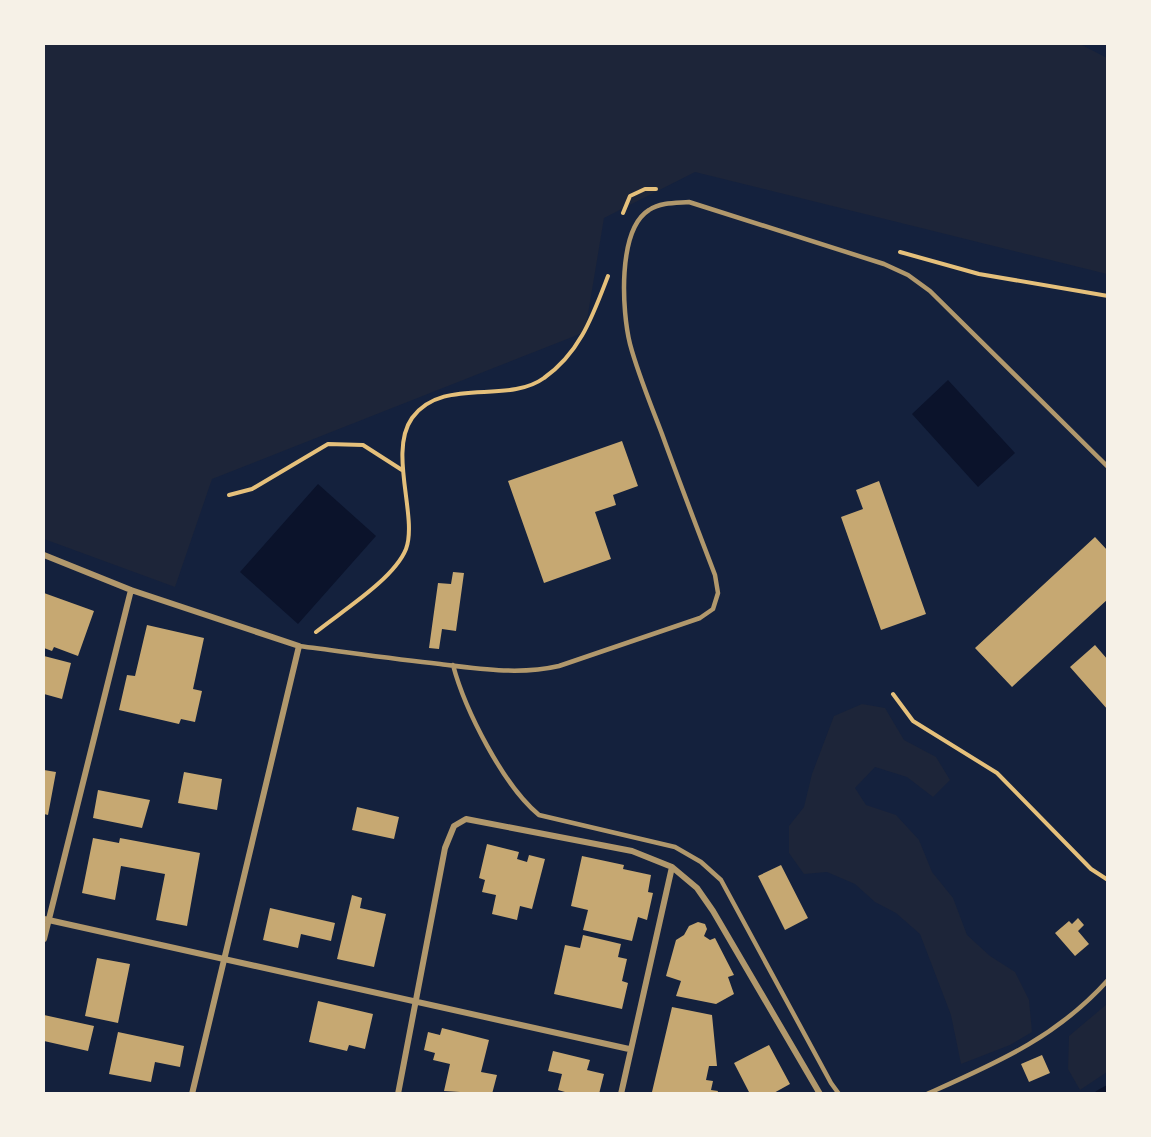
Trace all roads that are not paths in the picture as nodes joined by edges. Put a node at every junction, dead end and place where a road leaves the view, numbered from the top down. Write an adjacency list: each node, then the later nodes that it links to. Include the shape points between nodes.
1 (1107, 467): 5 (lane, via 930,291 908,275 689,202 667,203 649,210 636,224 628,245 625,316 630,345 715,575 718,593 713,609 700,618 559,666 518,672)
2 (44, 555): 3 (street)
3 (132, 590): 4 (street); 7 (street)
4 (299, 646): 5 (lane); 9 (street)
5 (453, 665): 17 (lane, via 460,693 507,779 522,801 539,815 675,847 721,879)
6 (672, 867): 11 (street, via 632,851 473,819 459,822 446,848); 12 (street); 16 (street, via 697,888 713,911)
7 (46, 920): 8 (street); 9 (street)
8 (44, 939)
9 (224, 959): 11 (street); 13 (street)
10 (1107, 980): 18 (lane, via 1090,1000 1033,1044)
11 (415, 1002): 12 (street); 14 (street)
12 (629, 1049): 15 (street)
13 (192, 1094)
14 (398, 1094)
15 (621, 1094)
16 (820, 1094)
17 (839, 1094)
18 (927, 1094)

